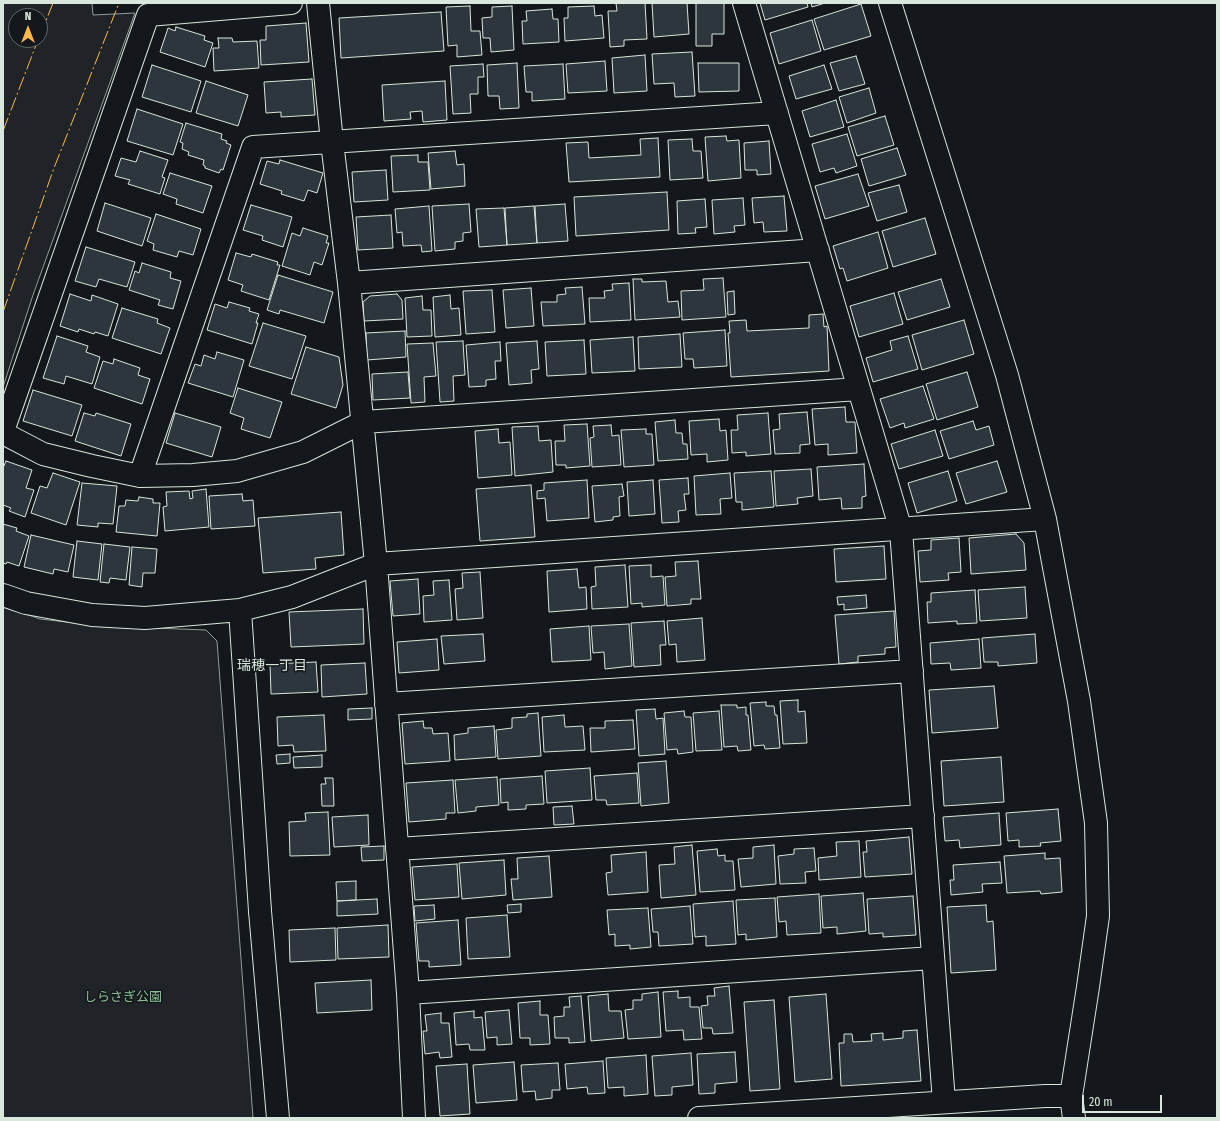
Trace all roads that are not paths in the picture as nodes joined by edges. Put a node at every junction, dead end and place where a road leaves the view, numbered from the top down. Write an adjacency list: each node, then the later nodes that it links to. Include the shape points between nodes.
1 (291, 3): 11 (street, via 148,15)
2 (318, 3): 6 (street)
3 (744, 3): 5 (street)
4 (890, 3): 13 (street, via 1007,375)
5 (777, 113): 6 (street); 7 (street)
6 (332, 142): 8 (street); 12 (street, via 253,147)
7 (818, 250): 8 (street); 9 (street)
8 (348, 282): 10 (street)
9 (859, 389): 10 (street); 14 (street)
10 (363, 422): 12 (street, via 303,452 237,471); 15 (street)
11 (3, 432): 12 (street, via 44,454)
12 (140, 476)
13 (1045, 519): 14 (street); 24 (street, via 1079,701 1096,823 1098,916)
14 (901, 530): 15 (street); 18 (street)
15 (376, 564): 17 (street, via 292,597); 19 (street)
16 (3, 595): 17 (street, via 26,603 92,615 145,618)
17 (240, 610): 26 (street, via 260,911)
18 (912, 671): 19 (street); 20 (street)
19 (386, 704): 21 (street)
20 (923, 816): 21 (street); 22 (street)
21 (397, 849): 23 (street)
22 (933, 958): 23 (street); 25 (street)
23 (408, 993): 27 (street)
24 (1071, 1096): 25 (street); 29 (street)
25 (944, 1102): 28 (street)
26 (278, 1118)
27 (414, 1118)
28 (699, 1118)
29 (1074, 1118)

